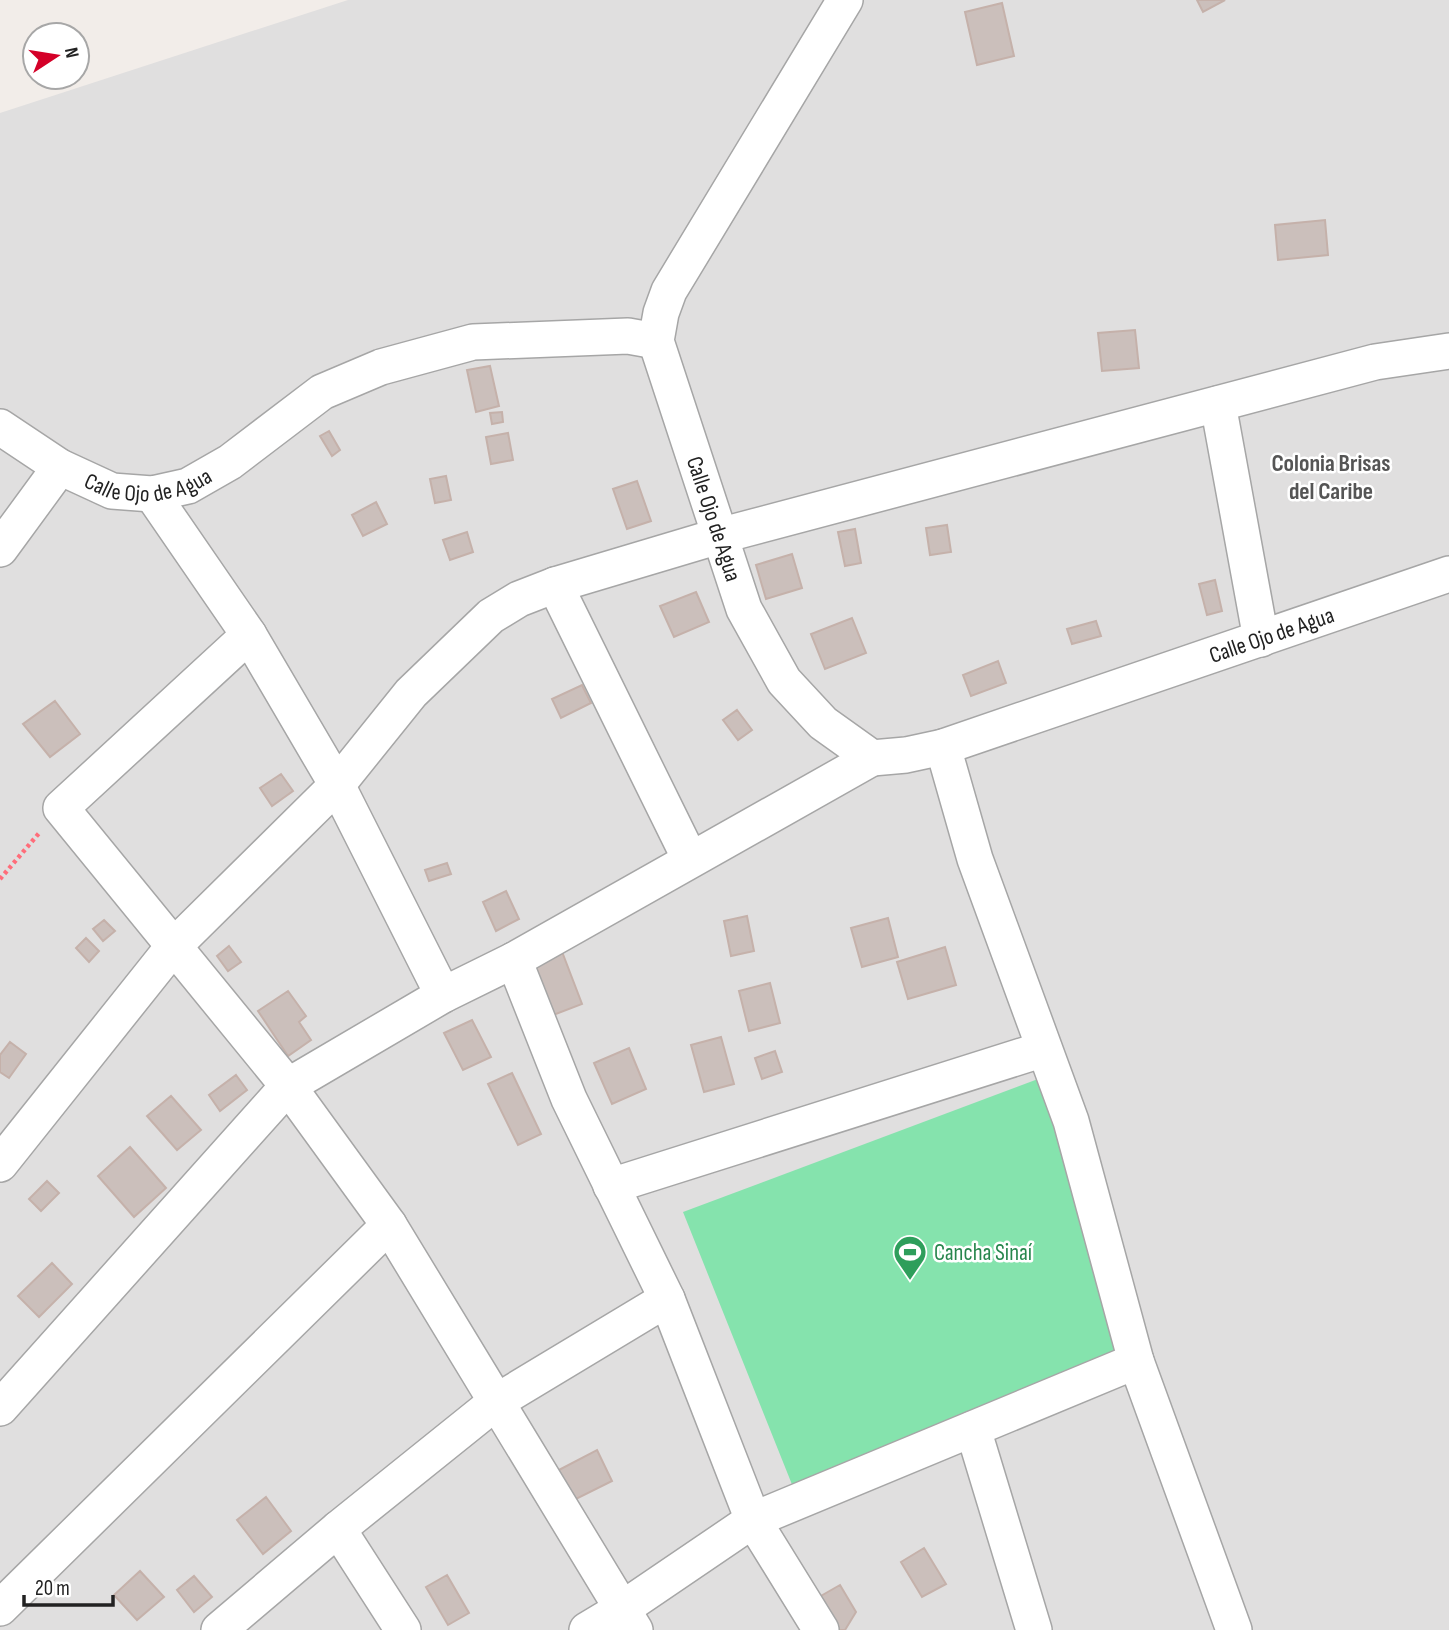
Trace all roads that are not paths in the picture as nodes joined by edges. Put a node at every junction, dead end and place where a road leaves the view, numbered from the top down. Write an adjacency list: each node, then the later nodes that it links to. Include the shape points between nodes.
1 (845, 0): 2 (street, via 669,291)
2 (656, 341): 7 (street, Calle Ojo de Agua, via 628,336 473,342 381,366 322,392 230,462 188,486); 8 (street, Calle Ojo de Agua)
3 (1449, 351): 4 (street, via 1375,362)
4 (1219, 404): 8 (street); 13 (street)
5 (0, 427): 6 (street, Calle Ojo de Agua)
6 (60, 467): 7 (street, Calle Ojo de Agua, via 112,491); 9 (street)
7 (152, 494): 12 (street)
8 (719, 536): 11 (street); 15 (street, Calle Ojo de Agua, via 744,609 784,681 823,723)
9 (0, 549)
10 (1449, 574): 13 (street, Calle Ojo de Agua)
11 (555, 585): 16 (street, via 491,616 411,693); 17 (street)
12 (249, 635): 16 (street); 18 (street, via 61,808)
13 (1261, 639): 14 (street, Calle Ojo de Agua)
14 (943, 747): 15 (street, Calle Ojo de Agua); 21 (street, via 975,859)
15 (872, 758): 17 (street)
16 (337, 785): 18 (street); 20 (street)
17 (690, 859): 19 (street)
18 (173, 947): 22 (street); 23 (street)
19 (514, 960): 20 (street); 24 (street, via 569,1100)
20 (443, 995): 22 (street)
21 (1044, 1049): 24 (street); 27 (street, via 1071,1121)
22 (288, 1086): 25 (street); 29 (street)
23 (0, 1164)
24 (611, 1186): 26 (street)
25 (388, 1225): 28 (street); 33 (street)
26 (667, 1299): 28 (street); 31 (street)
27 (1136, 1361): 30 (street); 40 (street)
28 (496, 1402): 32 (street); 34 (street)
29 (0, 1408)
30 (973, 1429): 31 (street); 39 (street)
31 (753, 1520): 34 (street); 38 (street)
32 (338, 1529): 35 (street); 36 (street)
33 (0, 1608)
34 (629, 1619): 37 (street)
35 (219, 1630)
36 (402, 1630)
37 (587, 1630)
38 (821, 1630)
39 (1034, 1630)
40 (1234, 1630)

